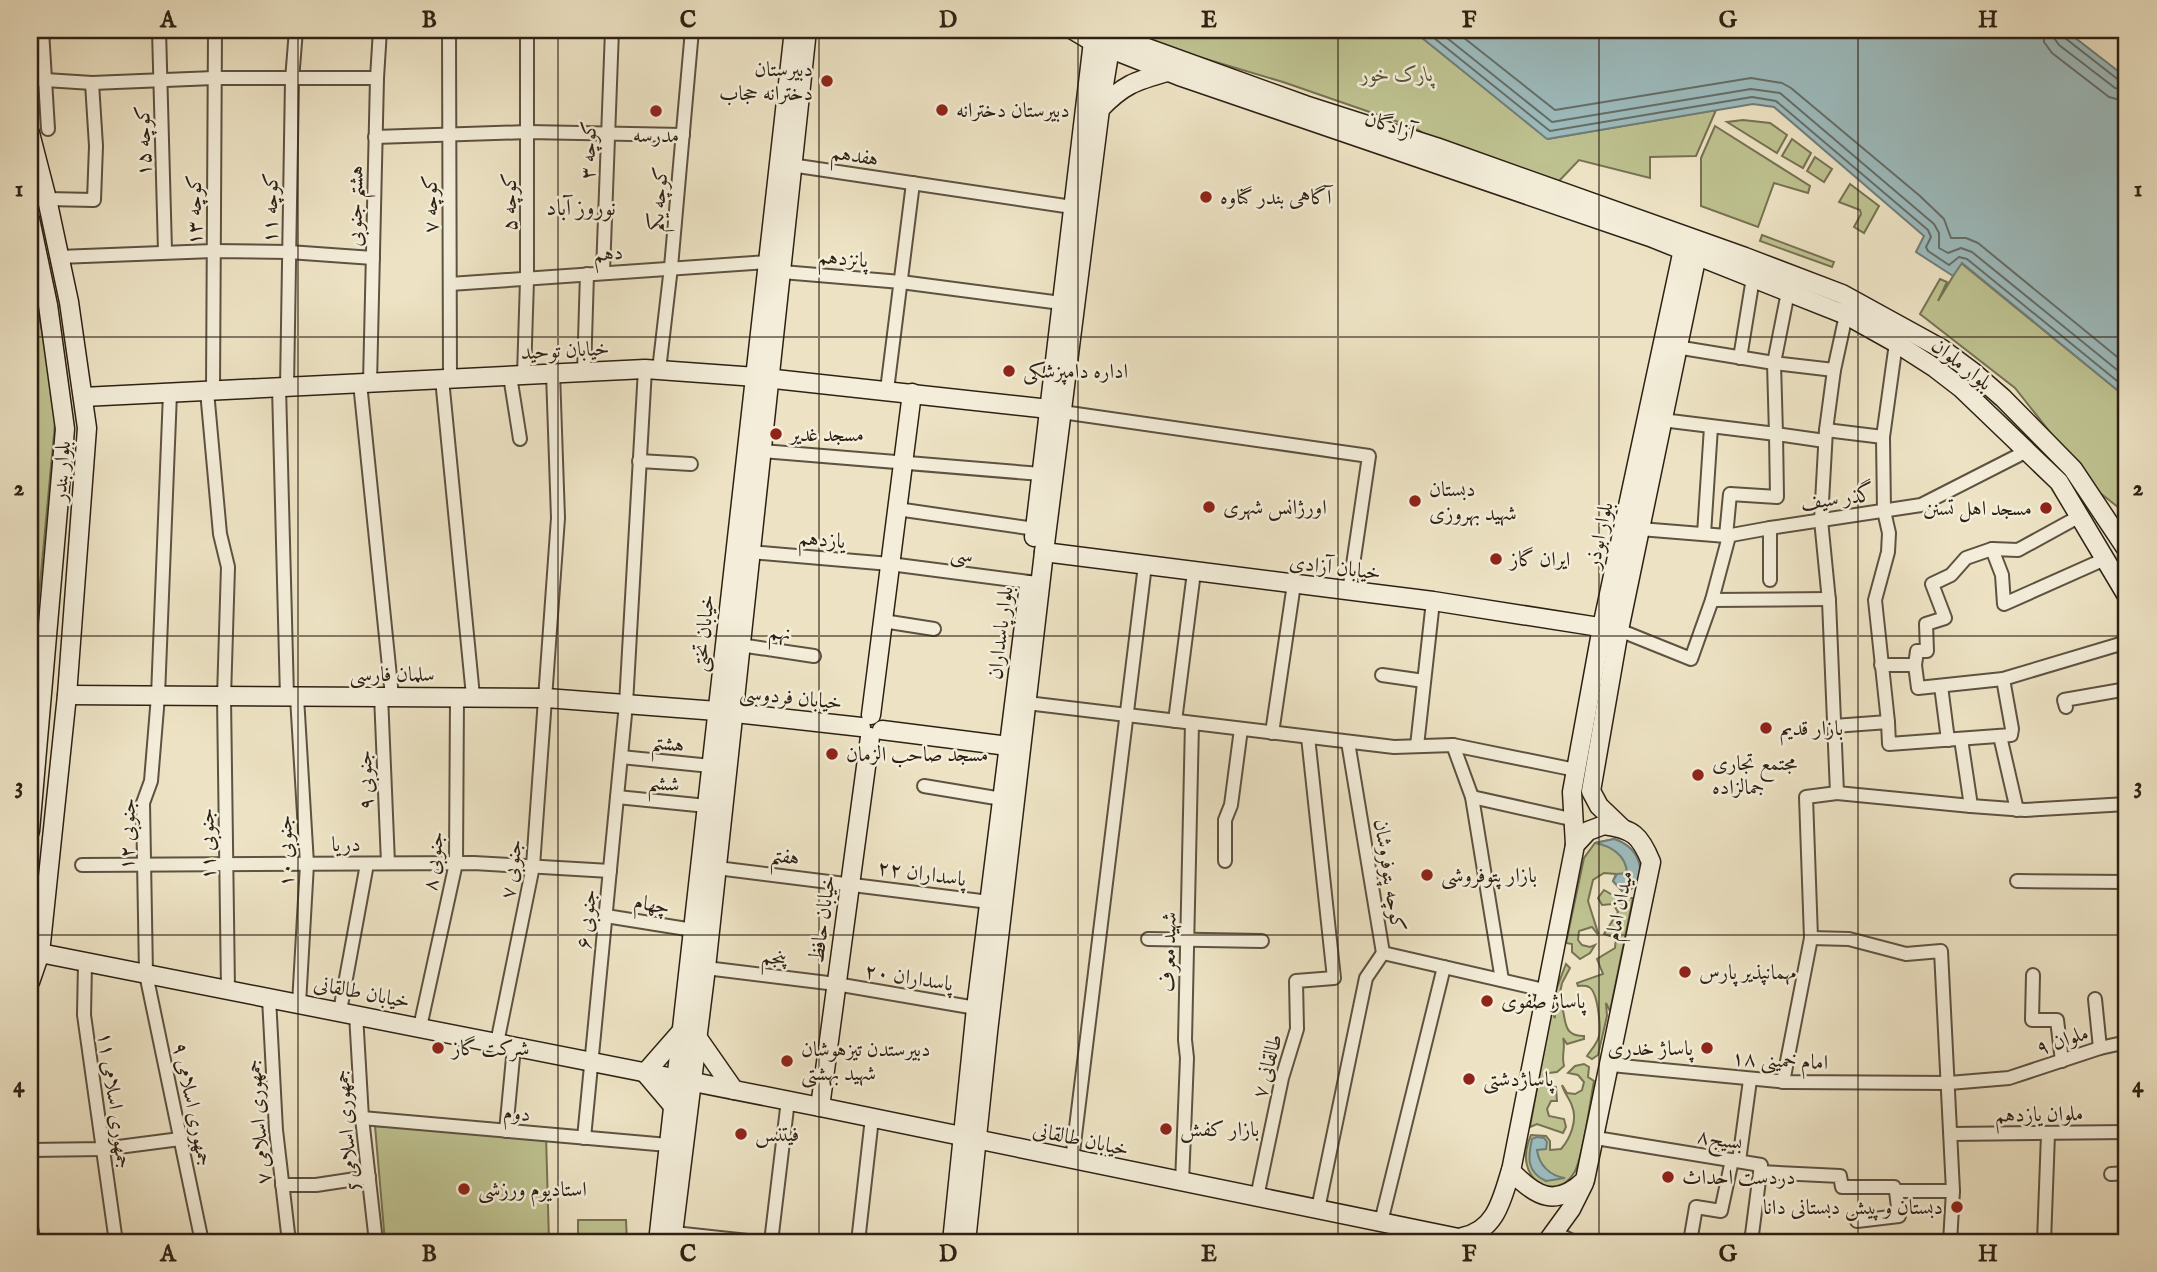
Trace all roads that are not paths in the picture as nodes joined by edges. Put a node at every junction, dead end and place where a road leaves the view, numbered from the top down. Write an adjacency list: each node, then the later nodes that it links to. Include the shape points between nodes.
1 (42, 30): 18 (street)
2 (159, 30): 20 (street, کوچه ۱۵)
3 (215, 30): 15 (street, کوچه ۱۳)
4 (296, 30): 19 (street, کوچه ۱۱)
5 (380, 30): 16 (street, هشتم جنوبی)
6 (449, 30): 26 (street, کوچه ۷)
7 (527, 30): 24 (street, کوچه ۵)
8 (612, 30): 27 (street, کوچه ۳)
9 (692, 30): 28 (street, کوچه یکم)
10 (794, 30): 43 (main road, خیابان تختی)
11 (807, 30): 30 (main road, خیابان تختی)
12 (1073, 30): 13 (main road, آزادگان)
13 (1105, 36): 14 (main road, آزادگان); 22 (main road, بلوار پاسداران); 32 (main road, بلوار پاسداران); 36 (main road, آزادگان, via 1436,147)
14 (1167, 72): 22 (main road, via 1132,82); 36 (main road, آزادگان)
15 (214, 78): 19 (street); 20 (street); 38 (street, کوچه ۱۳)
16 (377, 78): 19 (street); 29 (street, هشتم جنوبی)
17 (30, 79): 18 (street)
18 (43, 80): 21 (street); 23 (street)
19 (292, 80): 39 (street, کوچه ۱۱)
20 (161, 81): 21 (street); 37 (street, کوچه ۱۵)
21 (92, 83): 33 (street, via 94,200)
22 (1100, 109): 32 (main road, بلوار پاسداران)
23 (48, 129)
24 (528, 132): 26 (street); 27 (street); 47 (street, کوچه ۵)
25 (30, 133): 33 (main road, بلوار بندر)
26 (449, 134): 29 (street); 49 (street, کوچه ۷)
27 (608, 135): 28 (street); 44 (street, کوچه ۳)
28 (683, 135): 42 (street, کوچه یکم)
29 (375, 136): 41 (street, هشتم جنوبی)
30 (791, 165): 31 (street, هفدهم); 43 (main road, خیابان تختی)
31 (913, 183): 34 (street, هفدهم); 48 (street)
32 (1083, 185): 34 (main road, بلوار پاسداران); 71 (main road, بلوار پاسداران)
33 (47, 199): 40 (main road, بلوار بندر)
34 (1072, 207): 51 (main road, بلوار پاسداران)
35 (30, 219): 109 (main road, بلوار بندر, via 48,305 65,429)
36 (1691, 246): 46 (main road, بلوار ملوان); 54 (main road, بلوار ابوذر); 94 (main road, بلوار ملوان, via 1842,294 1952,357 2022,416 2073,469); 113 (main road, بلوار ابوذر)
37 (165, 251): 38 (street); 40 (street)
38 (213, 251): 39 (street); 67 (street, کوچه ۱۳)
39 (289, 252): 41 (street); 65 (street, کوچه ۱۱)
40 (60, 257): 70 (main road, بلوار بندر)
41 (373, 258): 64 (street, هشتم جنوبی)
42 (671, 267): 43 (street, دهم); 44 (street, دهم); 57 (street, کوچه یکم)
43 (776, 267): 48 (street, پانزدهم); 62 (main road, خیابان تختی)
44 (603, 272): 45 (street, دهم)
45 (587, 274): 47 (street, دهم); 59 (street)
46 (1753, 278): 50 (main road, بلوار ملوان); 55 (street)
47 (527, 280): 49 (street, دهم); 61 (street, کوچه ۵)
48 (901, 282): 51 (street, پانزدهم); 66 (street)
49 (450, 284): 63 (street, کوچه ۷)
50 (1788, 292): 52 (main road, بلوار ملوان); 56 (street)
51 (1061, 303): 71 (main road, بلوار پاسداران)
52 (1846, 315): 53 (main road, بلوار ملوان); 58 (street)
53 (1896, 343): 76 (street); 79 (main road, بلوار ملوان, via 1961,388)
54 (1676, 346): 55 (street); 72 (main road, بلوار ابوذر)
55 (1740, 358): 56 (street)
56 (1774, 363): 58 (street); 74 (street)
57 (652, 370): 59 (main road, خیابان توحید); 62 (main road, خیابان توحید); 80 (street, کوچه یکم)
58 (1834, 370): 75 (street)
59 (584, 372): 60 (main road, خیابان توحید)
60 (553, 373): 61 (main road, خیابان توحید); 130 (street, ۷ جنوبی, via 558,518)
61 (517, 375): 63 (main road, خیابان توحید); 77 (street, کوچه ۵)
62 (764, 377): 66 (main road, خیابان توحید); 78 (main road, خیابان تختی); 134 (main road, خیابان تختی)
63 (446, 379): 64 (main road, خیابان توحید); 127 (street, ۸ جنوبی)
64 (365, 383): 65 (main road, خیابان توحید); 126 (street, هشتم جنوبی)
65 (283, 387): 67 (main road, خیابان توحید); 129 (street, کوچه ۱۱)
66 (887, 390): 69 (main road, خیابان توحید)
67 (210, 391): 68 (main road, خیابان توحید); 128 (street, کوچه ۱۳, via 220,534 228,567)
68 (170, 393): 70 (main road, خیابان توحید); 125 (street, ۱۲ جنوبی)
69 (912, 393): 71 (main road, خیابان توحید); 82 (main road, خیابان حافظ)
70 (83, 397): 110 (main road, بلوار بندر, via 87,428)
71 (1056, 411): 83 (main road, بلوار پاسداران); 96 (main road, بلوار پاسداران); 104 (street, via 1369,456)
72 (1662, 420): 73 (street); 89 (main road, بلوار ابوذر)
73 (1711, 427): 74 (street); 91 (street)
74 (1776, 434): 75 (street); 92 (street, via 1777,497 1730,494)
75 (1826, 435): 76 (street); 87 (street)
76 (1883, 437): 85 (street)
77 (520, 439)
78 (762, 451): 82 (street); 95 (main road, خیابان تختی)
79 (2027, 451): 85 (street, گذر سیف, via 1921,506); 86 (main road, بلوار ملوان, via 2059,482)
80 (639, 461): 81 (street); 132 (street, ۶ جنوبی)
81 (691, 464)
82 (903, 464): 83 (street); 84 (main road, خیابان حافظ)
83 (1041, 474): 90 (main road, بلوار پاسداران)
84 (897, 509): 90 (street); 98 (main road, خیابان حافظ)
85 (1884, 511): 87 (street, گذر سیف); 118 (street, via 1888,552 1875,600)
86 (2080, 516): 93 (street, via 2018,550); 97 (main road, بلوار ملوان)
87 (1821, 520): 88 (street, گذر سیف); 106 (street)
88 (1770, 527): 92 (street, گذر سیف); 101 (street)
89 (1640, 528): 91 (street, گذر سیف); 113 (main road, بلوار ابوذر)
90 (1035, 529): 102 (main road, بلوار پاسداران)
91 (1704, 534): 92 (street, گذر سیف)
92 (1726, 536): 107 (street)
93 (1992, 549): 97 (street, via 2002,575 2004,604); 117 (street, via 1966,558 1951,575 1933,584 1945,618 1926,624 1927,651 1917,651)
94 (2127, 550)
95 (750, 552): 98 (street, یازدهم); 115 (main road, خیابان تختی)
96 (1044, 552): 99 (main road, خیابان آزادی); 131 (main road, بلوار پاسداران)
97 (2105, 559): 105 (main road, بلوار ملوان)
98 (890, 564): 102 (street, سی); 111 (main road, خیابان حافظ)
99 (1145, 565): 100 (main road, خیابان آزادی); 135 (street)
100 (1194, 572): 103 (main road, خیابان آزادی); 136 (street)
101 (1770, 580)
102 (1029, 582): 148 (main road, بلوار پاسداران)
103 (1294, 584): 104 (main road, خیابان آزادی); 142 (street)
104 (1349, 592): 108 (main road, خیابان آزادی)
105 (2127, 596)
106 (1829, 599): 107 (street); 139 (street)
107 (1712, 600): 113 (street, via 1691,659)
108 (1433, 601): 113 (main road, خیابان آزادی); 121 (street)
109 (51, 604): 110 (main road); 166 (main road, بلوار بندر)
110 (74, 605): 124 (main road, بلوار بندر)
111 (883, 621): 112 (street); 140 (main road, خیابان حافظ)
112 (934, 629)
113 (1611, 629): 152 (main road, بلوار ابوذر); 154 (main road, بلوار ابوذر)
114 (2127, 642): 120 (street)
115 (740, 645): 116 (street, نهم); 134 (main road, خیابان تختی)
116 (814, 656)
117 (1914, 664): 118 (street); 122 (street, via 1918,688)
118 (1881, 665): 137 (street)
119 (1382, 675): 121 (street)
120 (2003, 679): 122 (street); 143 (street, via 2012,729 2011,735)
121 (1424, 681): 149 (street)
122 (1941, 686): 145 (street)
123 (2127, 690): 133 (street, via 2064,700)
124 (67, 695): 125 (main road, سلمان فارسی); 190 (main road, بلوار بندر)
125 (158, 696): 128 (main road, سلمان فارسی); 171 (street, ۱۲ جنوبی, via 151,781 143,803)
126 (386, 696): 127 (main road, سلمان فارسی); 129 (main road, سلمان فارسی); 169 (street, ۹ جنوبی)
127 (465, 696): 130 (main road, سلمان فارسی); 170 (street, ۸ جنوبی)
128 (224, 697): 129 (main road, سلمان فارسی); 172 (street, ۱۱ جنوبی)
129 (292, 697): 173 (street, ۱۰ جنوبی)
130 (546, 698): 132 (main road, سلمان فارسی); 176 (street, ۷ جنوبی)
131 (1027, 703): 135 (street); 189 (main road, بلوار پاسداران)
132 (626, 704): 134 (main road, سلمان فارسی); 150 (street, ۶ جنوبی)
133 (2066, 707)
134 (725, 713): 140 (main road, خیابان فردوسی); 151 (main road, خیابان تختی); 177 (main road, خیابان تختی)
135 (1127, 715): 136 (street); 237 (street)
136 (1175, 721): 138 (street)
137 (1888, 722): 139 (street); 145 (street, via 1889,744)
138 (1192, 723): 141 (street); 187 (street, شهید معرف)
139 (1834, 726): 156 (street)
140 (871, 727): 148 (main road, خیابان فردوسی); 181 (main road, خیابان حافظ)
141 (1241, 729): 142 (street); 168 (street, via 1225,820)
142 (1272, 733): 144 (street)
143 (2000, 736): 145 (street); 163 (street)
144 (1308, 737): 146 (street); 249 (street, طالقانی ۷, via 1334,978 1296,981 1297,1030)
145 (1954, 739): 162 (street)
146 (1348, 742): 149 (street); 191 (street, کوچه پتوفروشان)
147 (1453, 745): 149 (street); 152 (street); 158 (street)
148 (1008, 746): 159 (main road, بلوار پاسداران)
149 (1417, 746)
150 (621, 757): 151 (street, هشتم); 157 (street, ۶ جنوبی)
151 (711, 766): 161 (main road, خیابان تختی)
152 (1576, 770): 155 (main road, بلوار ابوذر)
153 (924, 786): 159 (street)
154 (1591, 791): 155 (main road, via 1582,799); 165 (main road, via 1599,806)
155 (1572, 792): 164 (main road, بلوار ابوذر)
156 (1837, 793): 162 (street); 185 (street, via 1806,797)
157 (617, 797): 161 (street, ششم); 178 (street, ۶ جنوبی)
158 (1472, 797): 164 (street); 197 (street)
159 (1002, 799): 182 (main road, بلوار پاسداران)
160 (2127, 804): 163 (street)
161 (707, 806): 184 (main road, خیابان تختی)
162 (1971, 806): 163 (street)
163 (2017, 810)
164 (1575, 820): 167 (main road, بلوار ابوذر)
165 (1622, 828): 167 (main road, via 1597,826); 214 (main road, میدان امام, via 1643,842 1651,862)
166 (30, 831)
167 (1574, 845): 201 (main road)
168 (1225, 861)
169 (388, 863): 170 (street, دریا); 174 (street, دریا)
170 (456, 863): 176 (street, دریا); 207 (street, ۸ جنوبی)
171 (144, 864): 172 (street, دریا); 175 (street, دریا); 195 (street, ۱۲ جنوبی)
172 (226, 864): 173 (street, دریا); 200 (street, ۱۱ جنوبی)
173 (307, 864): 174 (street, دریا); 204 (street, ۱۰ جنوبی)
174 (367, 864): 206 (street)
175 (82, 865)
176 (533, 866): 178 (street, دریا); 210 (street, ۷ جنوبی)
177 (716, 868): 181 (street, هفتم); 194 (main road, خیابان تختی)
178 (610, 871): 183 (street, ۶ جنوبی)
179 (2017, 881): 180 (street)
180 (2127, 882)
181 (849, 883): 182 (street, پاسداران ۲۲); 199 (main road, خیابان حافظ)
182 (989, 902): 189 (main road, بلوار پاسداران)
183 (606, 916): 184 (street, چهام); 213 (street, ۶ جنوبی)
184 (693, 930): 208 (main road, خیابان تختی)
185 (1811, 938): 218 (street); 219 (street, via 1849,939 1906,954 1941,951)
186 (1148, 939): 187 (street)
187 (1187, 940): 188 (street); 245 (street, شهید معرف)
188 (1262, 941)
189 (991, 946): 205 (main road, بلوار پاسداران); 233 (main road, بلوار پاسداران)
190 (40, 953): 192 (main road, خیابان طالقانی); 198 (main road, بلوار بندر)
191 (1383, 953): 193 (street, کوچه پتوفروشان); 250 (street, via 1366,978)
192 (85, 962): 195 (main road, خیابان طالقانی); 235 (street, جمهوری اسلامی ۱۱, via 84,1015)
193 (1444, 967): 197 (street, کوچه پتوفروشان); 252 (street)
194 (706, 968): 199 (street, پنجم); 208 (main road, خیابان تختی)
195 (146, 974): 200 (main road, خیابان طالقانی); 232 (street, جمهوری اسلامی ۹)
196 (2033, 975): 212 (street, via 2032,1020 2057,1020)
197 (1502, 980): 201 (street, کوچه پتوفروشان)
198 (30, 982)
199 (836, 984): 205 (street, پاسداران ۲۰); 223 (main road, خیابان حافظ)
200 (228, 990): 202 (main road, خیابان طالقانی)
201 (1544, 990): 239 (main road)
202 (269, 998): 204 (main road, خیابان طالقانی); 246 (street, جمهوری اسلامی ۷)
203 (2095, 999): 211 (street)
204 (299, 1003): 206 (main road, خیابان طالقانی)
205 (976, 1008): 233 (main road, بلوار پاسداران)
206 (348, 1013): 207 (main road, خیابان طالقانی); 224 (street, جمهوری اسلامی 5)
207 (420, 1027): 210 (main road, خیابان طالقانی)
208 (688, 1035): 215 (main road); 216 (main road, خیابان تختی); 220 (main road)
209 (2127, 1042): 211 (street, ملوان ۹)
210 (506, 1045): 213 (main road, خیابان طالقانی); 226 (street, ۷ جنوبی)
211 (2100, 1048): 212 (street, ملوان ۹)
212 (2062, 1060): 219 (street, ملوان ۹, via 2009,1078)
213 (592, 1062): 215 (main road, خیابان طالقانی); 230 (street, ۶ جنوبی)
214 (1611, 1065): 217 (street, امام خمینی ۱۸); 231 (main road, میدان امام)
215 (645, 1073): 216 (main road, خیابان طالقانی); 222 (main road)
216 (684, 1080): 220 (main road, خیابان طالقانی); 222 (main road, خیابان تختی); 255 (main road, خیابان تختی)
217 (1750, 1080): 218 (street, امام خمینی ۱۸); 238 (street)
218 (1783, 1082): 219 (street, امام خمینی ۱۸)
219 (1949, 1083): 228 (street)
220 (734, 1090): 221 (main road, خیابان طالقانی)
221 (788, 1100): 223 (main road, خیابان طالقانی); 264 (street)
222 (673, 1106): 234 (main road, خیابان تختی)
223 (820, 1107): 225 (main road, خیابان طالقانی)
224 (362, 1118): 226 (street, دوم); 243 (street, جمهوری اسلامی 5)
225 (872, 1118): 233 (main road, خیابان طالقانی); 265 (street)
226 (506, 1131): 230 (street, دوم)
227 (2127, 1132): 229 (street, ملوان یازدهم)
228 (1951, 1134): 229 (street, ملوان یازدهم); 248 (street)
229 (2048, 1134): 272 (street)
230 (584, 1138): 234 (street, دوم)
231 (1596, 1138): 238 (street, بسیج۸); 244 (main road, میدان امام)
232 (180, 1139): 235 (street); 259 (street, جمهوری اسلامی ۹)
233 (970, 1139): 237 (main road, خیابان طالقانی); 266 (main road, بلوار پاسداران); 267 (main road, بلوار پاسداران)
234 (668, 1145): 262 (main road, خیابان تختی)
235 (103, 1149): 236 (street); 258 (street, جمهوری اسلامی ۱۱)
236 (30, 1150)
237 (1072, 1160): 245 (main road, خیابان طالقانی)
238 (1736, 1161): 240 (street, بسیج۸, via 1761,1165); 269 (street, via 1721,1211 1696,1207)
239 (1511, 1170): 244 (main road, via 1526,1187 1549,1197 1566,1195); 256 (main road, via 1494,1217)
240 (1760, 1172): 247 (street, via 1840,1176 1842,1187 1894,1187); 270 (street, بسیج۸)
241 (2111, 1174): 242 (street)
242 (2127, 1174)
243 (369, 1177): 246 (street); 261 (street, جمهوری اسلامی 5)
244 (1586, 1180): 254 (main road, میدان امام)
245 (1182, 1183): 249 (main road, خیابان طالقانی)
246 (282, 1185): 260 (street, جمهوری اسلامی ۷)
247 (1896, 1191): 248 (street); 251 (street, via 1899,1216)
248 (1953, 1191): 271 (street)
249 (1257, 1198): 250 (main road, خیابان طالقانی)
250 (1318, 1209): 252 (main road, خیابان طالقانی)
251 (1857, 1221)
252 (1381, 1222): 256 (main road, خیابان طالقانی)
253 (30, 1223): 257 (street)
254 (1550, 1237): 268 (street)
255 (673, 1238): 263 (street)
256 (1470, 1240)
257 (34, 1242)
258 (116, 1242)
259 (201, 1242)
260 (289, 1242)
261 (376, 1242)
262 (658, 1242)
263 (757, 1242)
264 (771, 1242)
265 (858, 1242)
266 (952, 1242)
267 (966, 1242)
268 (1574, 1242)
269 (1690, 1242)
270 (1751, 1242)
271 (1950, 1242)
272 (2044, 1242)

